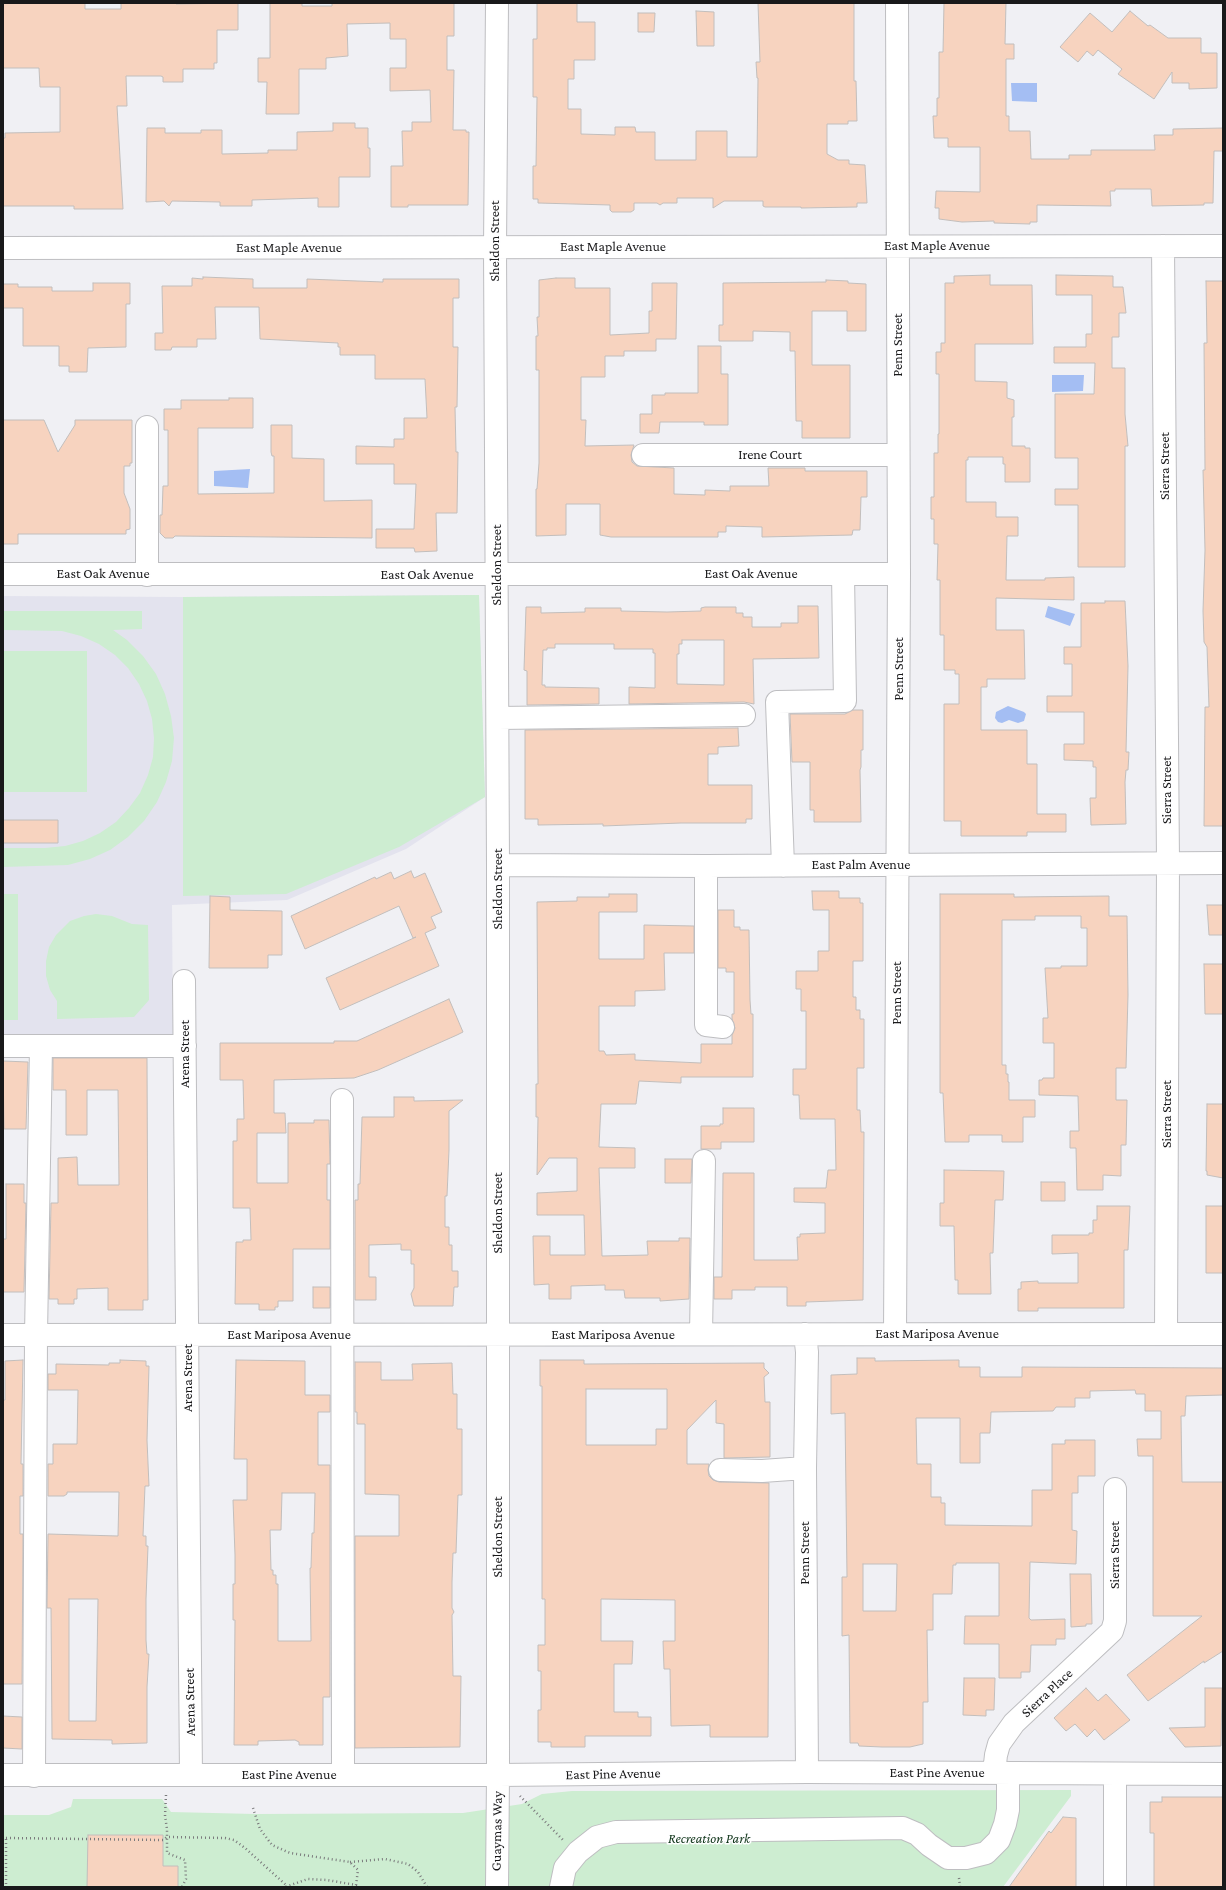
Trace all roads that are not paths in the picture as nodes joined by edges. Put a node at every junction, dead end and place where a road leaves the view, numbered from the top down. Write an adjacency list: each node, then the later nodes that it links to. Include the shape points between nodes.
1 (497, 3): 7 (street, Sheldon Street)
2 (897, 3): 5 (street, Penn Street)
3 (1163, 246): 4 (street, East Maple Avenue); 5 (street, East Maple Avenue); 18 (street, Sierra Street)
4 (1223, 246)
5 (898, 247): 7 (street, East Maple Avenue); 10 (street, Penn Street)
6 (3, 248): 7 (street, East Maple Avenue)
7 (495, 248): 15 (street, Sheldon Street)
8 (147, 427): 14 (street)
9 (643, 455): 10 (street, Irene Court)
10 (898, 455): 13 (street, Penn Street)
11 (3, 574): 14 (street, East Oak Avenue)
12 (843, 574): 13 (street, East Oak Avenue); 15 (street, East Oak Avenue); 23 (street, via 845,701 777,702)
13 (899, 574): 21 (street, Penn Street)
14 (147, 575): 15 (street, East Oak Avenue)
15 (497, 575): 17 (street, Sheldon Street)
16 (744, 715): 17 (street)
17 (498, 718): 20 (street, Sheldon Street)
18 (1168, 863): 19 (street, East Palm Avenue); 21 (street, East Palm Avenue); 34 (street, Sierra Street)
19 (1223, 863)
20 (498, 865): 22 (street, East Palm Avenue); 40 (street, Sheldon Street)
21 (898, 865): 23 (street, East Palm Avenue); 33 (street, Penn Street)
22 (706, 866): 23 (street, East Palm Avenue); 25 (street, via 706,1025)
23 (783, 866)
24 (184, 981): 28 (street, Arena Street)
25 (723, 1027)
26 (3, 1046): 27 (street)
27 (41, 1046): 28 (street); 37 (street)
28 (185, 1046): 38 (street, Arena Street)
29 (342, 1100): 39 (street)
30 (704, 1161): 31 (street)
31 (701, 1334): 32 (street, East Mariposa Avenue); 40 (street, East Mariposa Avenue)
32 (805, 1334): 33 (street, East Mariposa Avenue); 41 (street, Penn Street)
33 (895, 1334): 34 (street, East Mariposa Avenue)
34 (1166, 1334): 35 (street, East Mariposa Avenue)
35 (1223, 1334)
36 (3, 1335): 37 (street, East Mariposa Avenue)
37 (36, 1335): 38 (street, East Mariposa Avenue); 53 (street)
38 (188, 1335): 39 (street, East Mariposa Avenue); 49 (street, Arena Street)
39 (342, 1335): 40 (street, East Mariposa Avenue); 50 (street)
40 (498, 1335): 51 (street, Sheldon Street)
41 (805, 1468): 42 (street); 45 (street, Penn Street)
42 (720, 1470)
43 (1115, 1489): 44 (street, Sierra Street)
44 (1115, 1621): 46 (street, Sierra Place, via 1107,1638 1014,1723 999,1744 996,1755)
45 (807, 1772): 46 (street, East Pine Avenue); 51 (street, East Pine Avenue)
46 (1001, 1773): 47 (street, East Pine Avenue); 55 (street, Sierra Place, via 1008,1810 999,1840 986,1852 966,1858 948,1858 918,1834 903,1828 616,1832 597,1837 578,1852 565,1868)
47 (1115, 1774): 48 (street, East Pine Avenue); 56 (street)
48 (1223, 1774)
49 (191, 1775): 50 (street, East Pine Avenue); 53 (street, East Pine Avenue)
50 (343, 1775): 51 (street, East Pine Avenue)
51 (498, 1775): 54 (street, Guaymas Way)
52 (3, 1776): 53 (street, East Pine Avenue)
53 (34, 1776)
54 (497, 1887)
55 (561, 1887)
56 (1115, 1887)

